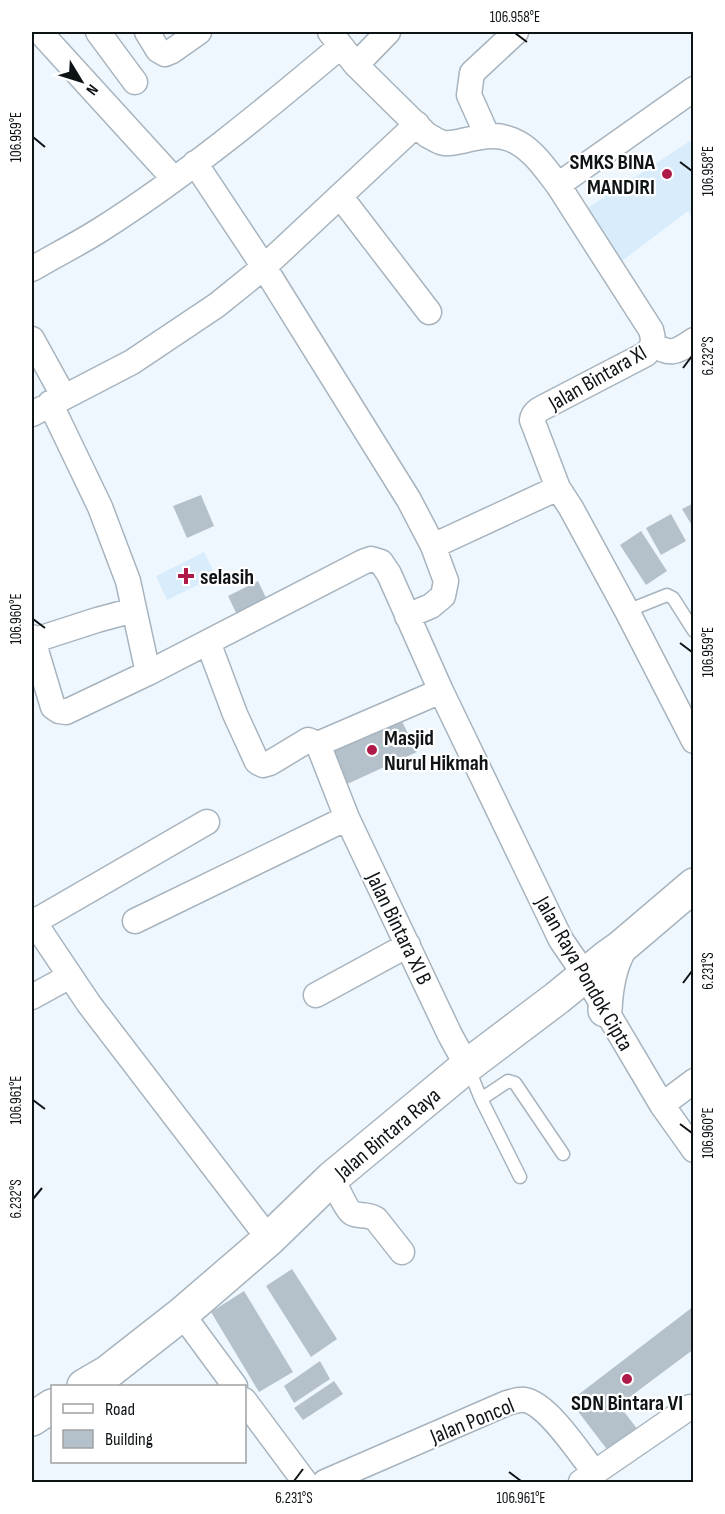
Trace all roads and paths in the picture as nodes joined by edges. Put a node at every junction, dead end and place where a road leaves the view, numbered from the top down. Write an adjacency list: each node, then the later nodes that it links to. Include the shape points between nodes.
1 (40, 32): 13 (street)
2 (98, 32): 8 (street)
3 (147, 32): 4 (street, via 165,54)
4 (199, 32)
5 (388, 32): 7 (street)
6 (516, 32): 11 (street, via 472,73 469,95)
7 (343, 47): 10 (street, Jalan Bintara XI); 12 (street)
8 (135, 82)
9 (693, 89): 14 (street)
10 (417, 124): 11 (street, Jalan Bintara XI, via 443,143); 15 (street)
11 (487, 135): 14 (street, Jalan Bintara XI, via 522,145)
12 (195, 163): 13 (street); 16 (street)
13 (174, 179): 17 (street, via 99,231)
14 (558, 185): 21 (street, Jalan Bintara XI, via 651,330)
15 (340, 196): 16 (street); 18 (street)
16 (264, 267): 22 (street, via 217,305 132,362); 24 (street, via 410,500)
17 (32, 268)
18 (429, 312)
19 (32, 339): 22 (street)
20 (693, 340): 21 (street, via 671,351)
21 (653, 344): 23 (street, Jalan Bintara XI, via 646,354 544,406 532,416)
22 (49, 405): 25 (street, via 100,507 128,581)
23 (558, 488): 24 (street); 26 (street, Jalan Bintara XI)
24 (433, 546): 27 (street, via 446,581 443,596)
25 (134, 610): 29 (street); 31 (street)
26 (627, 611): 28 (lane, via 667,595 673,598); 33 (street, Jalan Bintara XI)
27 (408, 616): 30 (street, Jalan Raya Pondok Cipta, via 386,567 371,559); 32 (street, Jalan Raya Pondok Cipta)
28 (693, 631)
29 (32, 639): 31 (street, via 53,707 59,711 66,712)
30 (208, 642): 31 (street); 34 (street, via 257,762 270,764 308,740)
31 (148, 673)
32 (441, 691): 34 (street); 42 (street, Jalan Raya Pondok Cipta, via 561,940)
33 (693, 741)
34 (318, 744): 35 (street, Jalan Bintara XI B)
35 (347, 818): 39 (street); 40 (street, Jalan Bintara XI B)
36 (207, 822): 38 (street)
37 (693, 885): 41 (main road, Jalan Bintara Raya)
38 (33, 921): 43 (street)
39 (135, 921)
40 (408, 945): 44 (street); 47 (street, Jalan Bintara XI B)
41 (620, 948): 42 (main road, Jalan Bintara Raya); 46 (main road, via 613,960)
42 (585, 975): 46 (street, Jalan Raya Pondok Cipta); 47 (main road, Jalan Bintara Raya)
43 (70, 976): 45 (street); 55 (street)
44 (316, 995)
45 (32, 998)
46 (605, 1010): 50 (street, Jalan Raya Pondok Cipta)
47 (467, 1066): 49 (lane); 54 (main road, Jalan Bintara Raya)
48 (693, 1081): 50 (street)
49 (481, 1099): 52 (lane, via 508,1081 515,1083); 53 (lane)
50 (662, 1105): 51 (street, Jalan Raya Pondok Cipta)
51 (693, 1150)
52 (563, 1154)
53 (520, 1177)
54 (332, 1178): 55 (main road, Jalan Bintara Raya); 56 (street, via 350,1211 376,1219)
55 (268, 1239): 57 (main road, Jalan Bintara Raya)
56 (402, 1252)
57 (182, 1314): 58 (main road, Jalan Bintara Raya); 59 (street)
58 (86, 1385)
59 (234, 1385)
60 (246, 1403): 65 (street)
61 (51, 1407): 63 (main road)
62 (692, 1408): 64 (street)
63 (32, 1419)
64 (588, 1478): 66 (street, Jalan Poncol, via 551,1416 523,1399)
65 (305, 1482)
66 (325, 1482)

